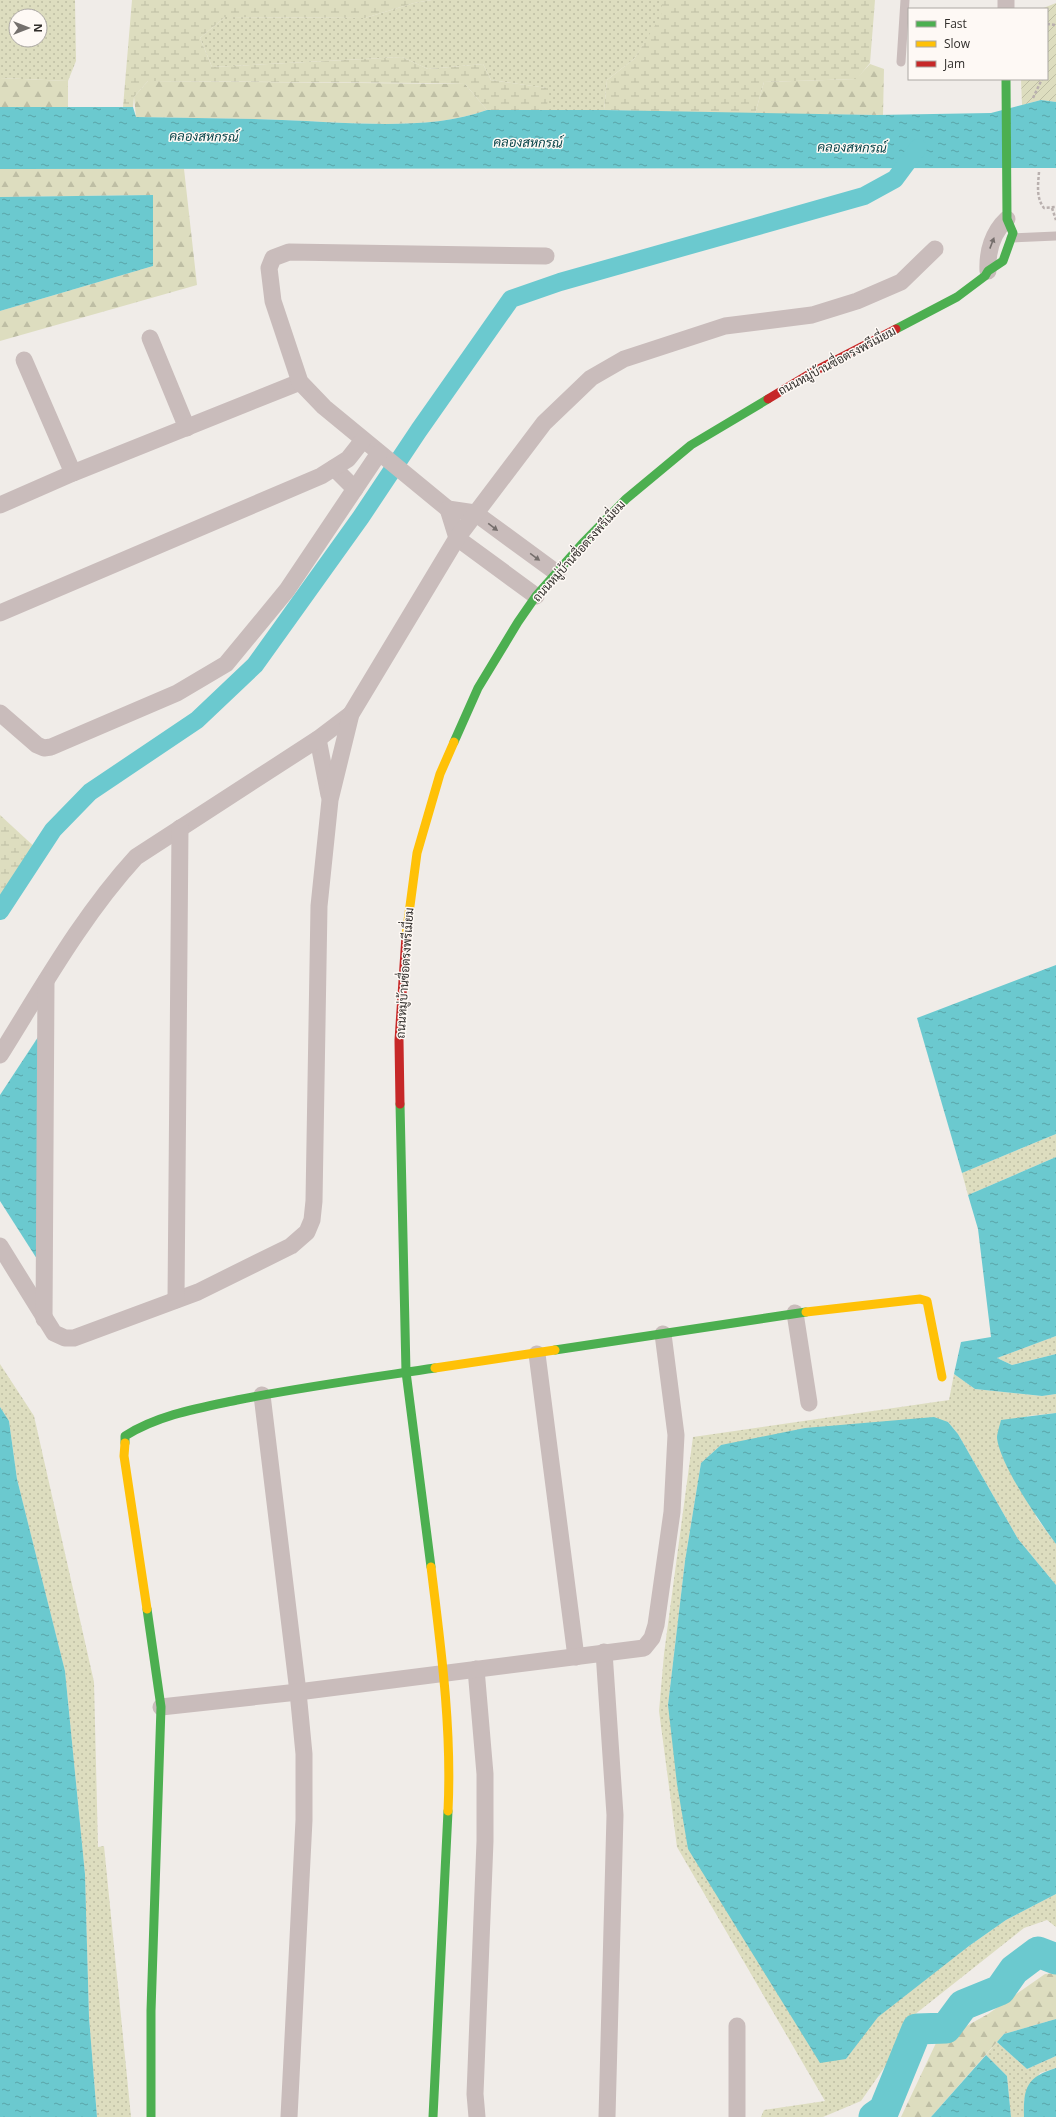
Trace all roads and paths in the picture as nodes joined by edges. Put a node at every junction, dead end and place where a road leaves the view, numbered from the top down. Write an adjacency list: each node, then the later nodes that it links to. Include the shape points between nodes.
1 (905, 0): 2 (lane)
2 (901, 62)
3 (1006, 80): 9 (street)
4 (1042, 80): 5 (path)
5 (1033, 98)
6 (1039, 172): 8 (path, via 1038,193 1041,204 1044,208)
7 (1056, 207): 8 (path)
8 (1052, 208): 10 (path)
9 (1007, 219): 12 (street, via 1013,233); 15 (street, one-way to 9, via 987,255 998,227)
10 (1056, 220)
11 (1056, 236): 12 (lane)
12 (1011, 238): 15 (street, ถนนหมู่บ้านซื่อตรงพรีเมี่ยม, via 1003,261)
13 (935, 249): 27 (street, via 901,282 839,308 812,315 725,326 624,359 591,378 544,423)
14 (546, 256): 18 (street, via 289,252 280,254 273,258 269,268 273,301)
15 (988, 271): 29 (street, ถนนหมู่บ้านซื่อตรงพรีเมี่ยม, via 957,297 811,373 690,445 626,499)
16 (150, 338): 19 (street)
17 (24, 360): 23 (street)
18 (300, 382): 19 (street); 20 (street, via 324,407)
19 (187, 428): 23 (street)
20 (363, 440): 21 (street); 22 (street, via 352,454)
21 (379, 454): 24 (street); 26 (street)
22 (334, 468): 24 (street); 31 (street, via 321,476)
23 (73, 473): 25 (street)
24 (356, 489): 32 (street, via 287,590 226,664 206,678 178,693 44,748 37,745)
25 (0, 505)
26 (448, 509): 27 (street); 28 (street)
27 (475, 513): 28 (street); 29 (street, one-way to 29)
28 (457, 538): 30 (street); 33 (street)
29 (557, 573): 30 (street, ถนนหมู่บ้านซื่อตรงพรีเมี่ยม)
30 (536, 596): 45 (street, ถนนหมู่บ้านซื่อตรงพรีเมี่ยม, via 475,695 440,774 417,853 405,942 399,1040)
31 (0, 613)
32 (0, 713)
33 (351, 714): 34 (street); 35 (street)
34 (318, 739): 35 (street); 36 (street)
35 (330, 800): 40 (street, via 319,906 312,1220 307,1232 290,1246 198,1292)
36 (180, 828): 37 (street, via 136,857 113,882); 40 (street)
37 (46, 981): 38 (street); 42 (street)
38 (0, 1055)
39 (0, 1246): 42 (street)
40 (176, 1300): 42 (street, via 74,1338 65,1338 54,1333)
41 (795, 1313): 43 (street); 46 (street, via 920,1298 927,1300); 48 (street)
42 (44, 1319)
43 (663, 1334): 44 (street); 49 (street, via 676,1436 672,1512 656,1626 652,1638 644,1648)
44 (537, 1354): 45 (street); 50 (street)
45 (406, 1372): 47 (street); 52 (street, ถนนหมู่บ้านซื่อตรงพรีเมี่ยม)
46 (942, 1377)
47 (262, 1395): 53 (street); 54 (street, via 178,1414 140,1427 125,1436 124,1456)
48 (809, 1403)
49 (604, 1652): 50 (street); 60 (street, via 615,1815)
50 (576, 1657): 51 (street)
51 (476, 1669): 52 (street); 59 (street, via 485,1774 485,1841 475,2094)
52 (444, 1674): 53 (street); 58 (street, ถนนหมู่บ้านซื่อตรงพรีเมี่ยม, via 450,1773)
53 (298, 1692): 54 (street); 57 (street, via 305,1789)
54 (161, 1707): 56 (street, via 151,2011)
55 (737, 2026): 61 (street)
56 (151, 2117)
57 (289, 2117)
58 (433, 2117)
59 (477, 2117)
60 (607, 2117)
61 (737, 2117)

